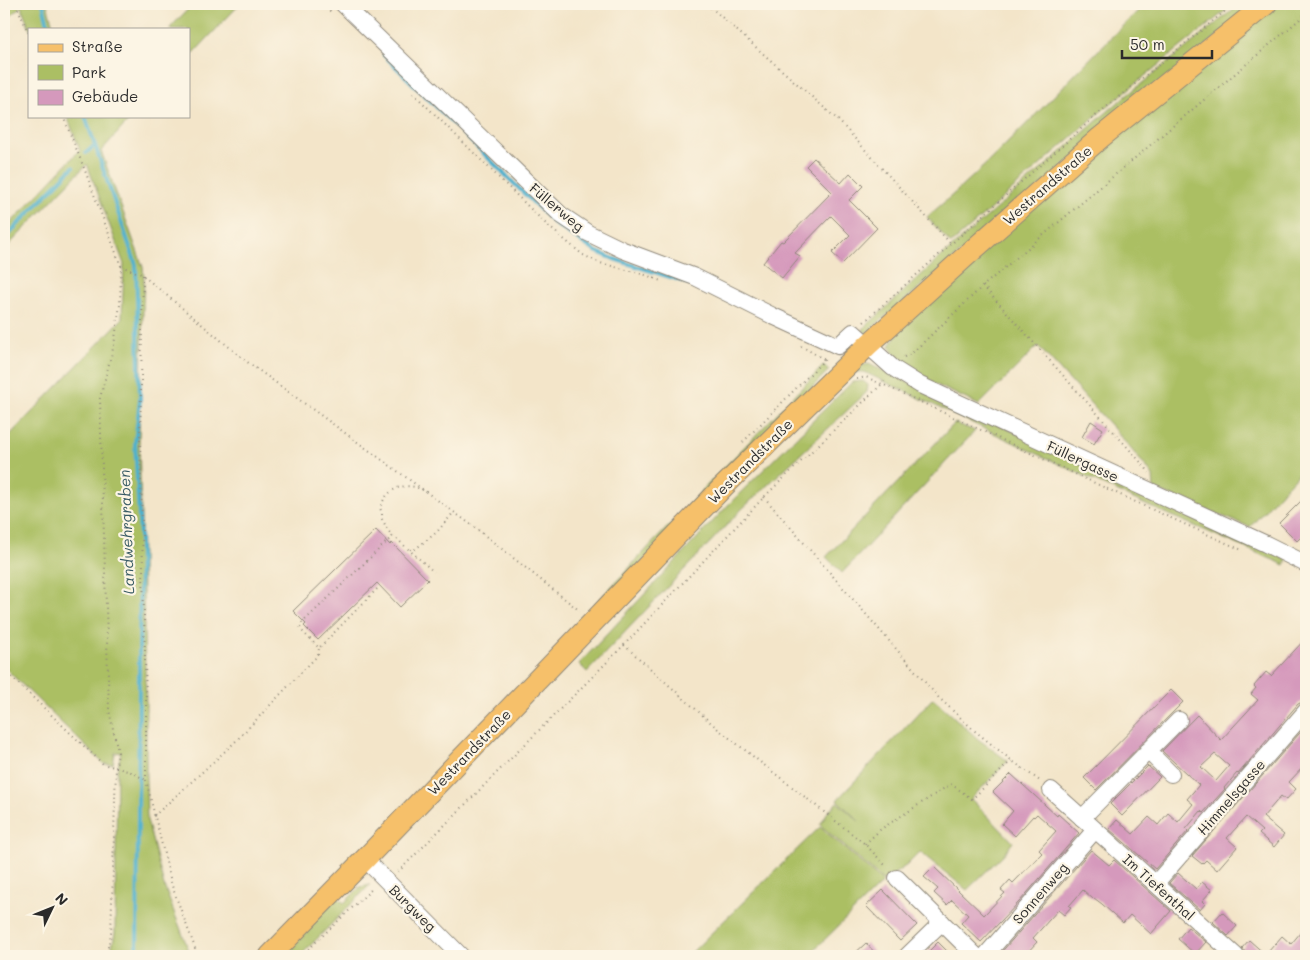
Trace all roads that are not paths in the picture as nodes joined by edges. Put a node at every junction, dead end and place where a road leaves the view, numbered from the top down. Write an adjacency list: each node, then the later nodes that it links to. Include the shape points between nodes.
1 (343, 4): 3 (street, Füllerweg, via 561,215 588,233 695,277 838,346)
2 (1266, 4): 3 (main road, Westrandstraße, via 1100,138 966,256)
3 (860, 338): 4 (street, Füllergasse, via 893,368 928,389); 12 (main road, Westrandstraße, via 724,486 588,618)
4 (1306, 564)
5 (1306, 711): 14 (street, Himmelsgasse)
6 (1179, 720): 7 (street)
7 (1148, 751): 8 (street); 10 (street)
8 (1171, 774)
9 (1052, 790): 10 (street, Im Tiefenthal)
10 (1082, 818): 11 (street, Im Tiefenthal)
11 (1096, 830): 14 (street, Im Tiefenthal); 20 (street, Sonnenweg)
12 (365, 859): 16 (main road, Westrandstraße); 17 (street, Burgweg)
13 (898, 878): 15 (street)
14 (1156, 884): 21 (street, Im Tiefenthal)
15 (942, 922): 18 (street); 19 (street)
16 (270, 956)
17 (461, 956)
18 (908, 956)
19 (976, 956)
20 (985, 956)
21 (1236, 956)

